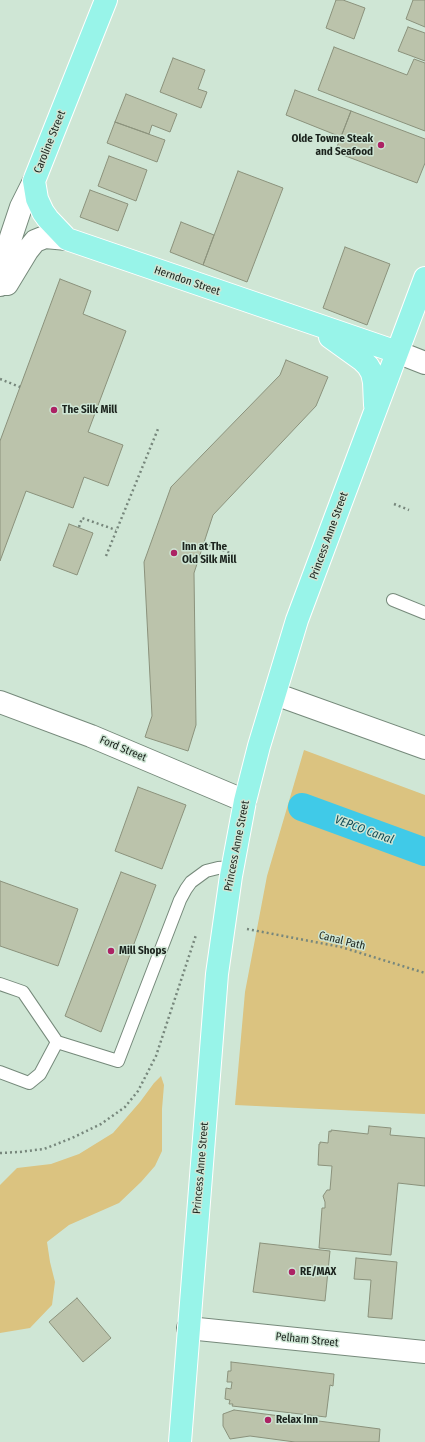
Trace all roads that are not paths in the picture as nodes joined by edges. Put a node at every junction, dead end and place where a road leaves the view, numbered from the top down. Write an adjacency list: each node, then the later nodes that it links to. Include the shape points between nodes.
1 (106, 0): 2 (main road, Caroline Street)
2 (34, 182): 3 (main road, via 37,200 43,212); 5 (street, Caroline Street, via 21,207)
3 (67, 239): 6 (street, via 45,237 35,241 27,250); 7 (main road, Herndon Street)
4 (425, 278): 8 (main road, Princess Anne Street)
5 (0, 285)
6 (0, 298)
7 (307, 322): 8 (main road, Herndon Street); 10 (main road, Herndon Street, via 368,366 374,382)
8 (397, 352): 9 (street, Herndon Street); 10 (main road, Princess Anne Street)
9 (425, 363)
10 (375, 412): 13 (main road, Princess Anne Street, via 297,620)
11 (393, 600): 12 (lane)
12 (425, 613)
13 (275, 694): 15 (street); 16 (main road, Princess Anne Street)
14 (0, 702): 16 (street, Ford Street, via 91,736)
15 (425, 748)
16 (245, 801): 17 (main road, Princess Anne Street)
17 (233, 867): 19 (lane, via 206,871 186,888 118,1062); 21 (main road, Princess Anne Street, via 217,974)
18 (0, 984): 19 (lane, via 23,992)
19 (57, 1042): 20 (lane, via 40,1074 29,1083)
20 (0, 1072)
21 (188, 1328): 22 (street, Pelham Street); 23 (main road, Princess Anne Street)
22 (425, 1352)
23 (180, 1442)

